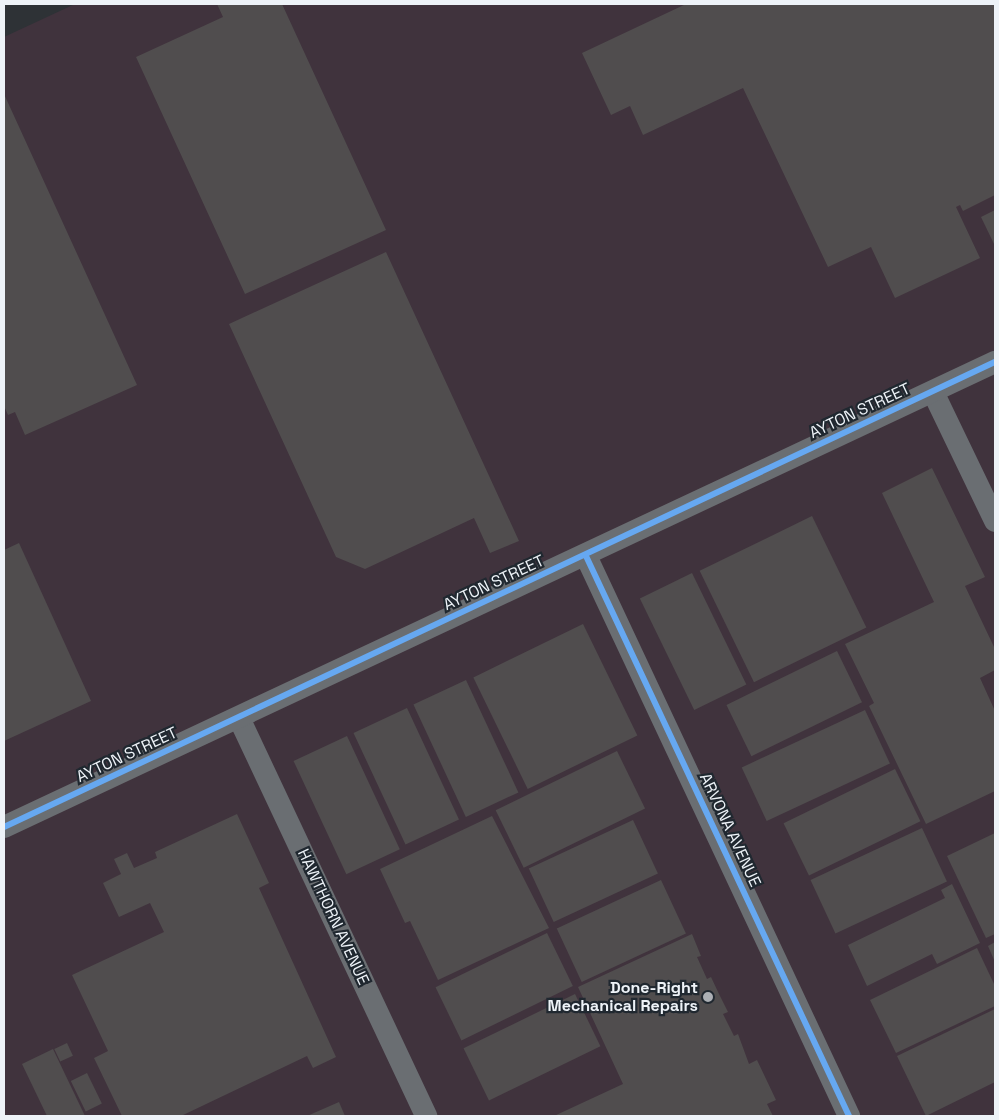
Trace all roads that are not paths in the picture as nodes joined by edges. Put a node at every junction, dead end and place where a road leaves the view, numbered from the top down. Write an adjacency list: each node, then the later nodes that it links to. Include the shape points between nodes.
1 (995, 362): 2 (street, AYTON STREET)
2 (933, 392): 3 (street); 4 (street, AYTON STREET)
3 (995, 522)
4 (586, 556): 5 (street, AYTON STREET); 8 (street, ARVONA AVENUE)
5 (239, 718): 6 (street, AYTON STREET); 7 (street, HAWTHORN AVENUE)
6 (4, 827)
7 (426, 1116)
8 (849, 1116)

